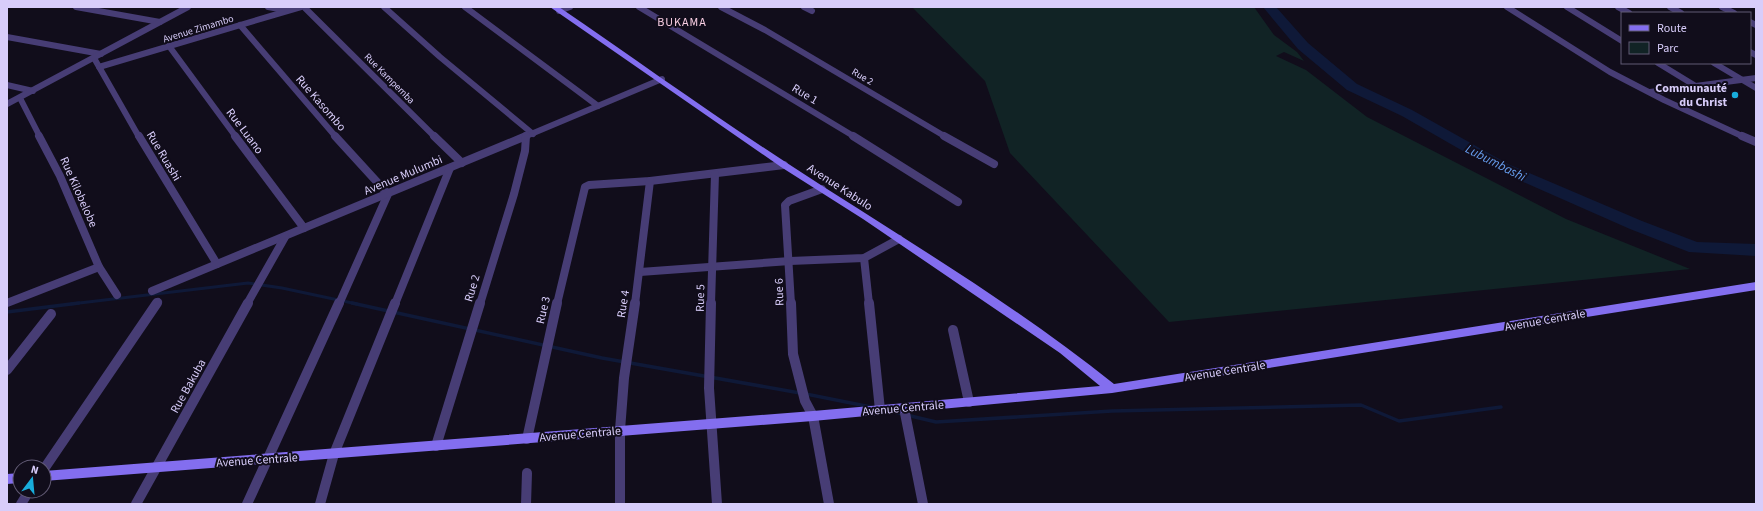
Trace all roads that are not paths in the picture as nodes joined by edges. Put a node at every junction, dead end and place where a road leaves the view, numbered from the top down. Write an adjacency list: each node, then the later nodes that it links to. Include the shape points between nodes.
1 (76, 7): 23 (street)
2 (188, 7): 23 (street)
3 (268, 7): 18 (street)
4 (301, 7): 18 (street, Avenue Zimambo)
5 (304, 7): 46 (street, Rue Kampemba)
6 (384, 7): 44 (street)
7 (465, 7): 43 (street)
8 (570, 7): 17 (street)
9 (639, 7): 54 (street, Rue 1, via 902,165)
10 (720, 7): 47 (street, Rue 2, via 765,30)
11 (804, 7): 19 (street)
12 (1507, 7): 40 (street, via 1565,45)
13 (1567, 7): 26 (street)
14 (1618, 7): 20 (street)
15 (1670, 7): 21 (street)
16 (1722, 7): 22 (street)
17 (556, 9): 34 (street, Avenue Kabulo)
18 (288, 10): 24 (street, Avenue Zimambo)
19 (812, 11)
20 (1627, 12)
21 (1679, 12)
22 (1732, 12)
23 (160, 22): 28 (street)
24 (240, 25): 27 (street, Avenue Zimambo); 53 (street, Rue Kasombo)
25 (7, 37): 28 (street)
26 (1621, 40)
27 (169, 46): 32 (street, Avenue Zimambo); 55 (street, Rue Luano)
28 (101, 54): 29 (street)
29 (94, 58): 32 (street, Rue Ruashi); 39 (street)
30 (1660, 64): 37 (street)
31 (1716, 64): 35 (street)
32 (99, 67): 60 (street, Rue Ruashi)
33 (1756, 78): 35 (street)
34 (662, 79): 43 (street, Avenue Mulumbi); 48 (street, Avenue Kabulo)
35 (1742, 80): 37 (street); 38 (street)
36 (7, 85): 39 (street)
37 (1694, 85): 40 (street)
38 (1756, 88)
39 (33, 90): 41 (street)
40 (1649, 92): 45 (street)
41 (20, 98): 42 (street); 61 (street, Rue Kilobelobe, via 60,176)
42 (7, 104)
43 (598, 106): 44 (street, Avenue Mulumbi)
44 (529, 135): 46 (street, Avenue Mulumbi); 80 (street, Rue 2, via 514,194)
45 (1756, 142)
46 (462, 163): 49 (street, Avenue Mulumbi)
47 (994, 164)
48 (784, 165): 50 (street); 52 (street, Avenue Kabulo)
49 (450, 168): 53 (street, Avenue Mulumbi); 81 (street)
50 (715, 174): 51 (street); 62 (street, Rue 5)
51 (650, 181): 63 (street, Rue 4); 79 (street, Rue 3, via 585,187)
52 (822, 189): 57 (street, Avenue Kabulo); 59 (street, Rue 6, via 789,201 786,205)
53 (388, 194): 55 (street, Avenue Mulumbi); 83 (street)
54 (958, 202)
55 (304, 228): 56 (street, Avenue Mulumbi)
56 (285, 237): 60 (street, Avenue Mulumbi); 84 (street, Rue Bakuba)
57 (899, 239): 58 (street); 72 (street, Avenue Kabulo, via 1064,350)
58 (864, 258): 59 (street); 75 (street)
59 (790, 261): 62 (street); 76 (street, Rue 6, via 793,354 805,401)
60 (217, 264): 65 (street, Avenue Mulumbi)
61 (99, 267): 66 (street, Rue Kilobelobe); 68 (street)
62 (713, 267): 63 (street); 77 (street, Rue 5)
63 (640, 272): 78 (street, Rue 4, via 627,352)
64 (1756, 286): 72 (street, Avenue Centrale)
65 (152, 291)
66 (117, 295)
67 (158, 302): 82 (street)
68 (7, 303)
69 (51, 314): 71 (street)
70 (953, 330): 73 (street)
71 (7, 370)
72 (1112, 389): 73 (street, Avenue Centrale)
73 (969, 402): 74 (street, Avenue Centrale)
74 (904, 408): 75 (street, Avenue Centrale); 94 (street)
75 (880, 410): 76 (street, Avenue Centrale)
76 (813, 416): 77 (street, Avenue Centrale); 93 (street, Rue 6)
77 (710, 424): 78 (street, Avenue Centrale); 92 (street, Rue 5)
78 (620, 430): 79 (street, Avenue Centrale); 91 (street, Rue 4)
79 (527, 439): 80 (street, Avenue Centrale)
80 (436, 446): 81 (street, Avenue Centrale)
81 (334, 454): 83 (street, Avenue Centrale); 89 (street)
82 (51, 459)
83 (268, 459): 84 (street, Avenue Centrale); 88 (street)
84 (157, 467): 86 (street, Avenue Centrale); 87 (street, Rue Bakuba)
85 (527, 473): 90 (street)
86 (52, 475)
87 (136, 504)
88 (247, 504)
89 (320, 504)
90 (526, 504)
91 (620, 504)
92 (717, 504)
93 (829, 504)
94 (923, 504)

